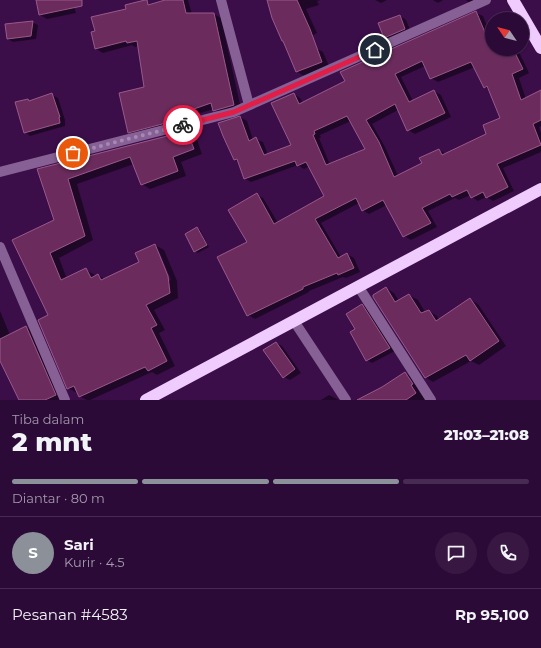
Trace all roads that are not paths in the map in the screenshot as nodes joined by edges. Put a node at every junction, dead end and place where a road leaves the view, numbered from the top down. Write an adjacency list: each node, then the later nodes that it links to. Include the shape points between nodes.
1 (221, 0): 5 (street)
2 (486, 0): 5 (street)
3 (513, 0): 4 (highway)
4 (541, 48)
5 (249, 106): 6 (street)
6 (0, 172)
7 (541, 189): 9 (highway)
8 (0, 247): 11 (street)
9 (358, 286): 10 (highway); 14 (street)
10 (294, 321): 12 (highway); 13 (street)
11 (65, 400)
12 (146, 400)
13 (346, 400)
14 (431, 400)

